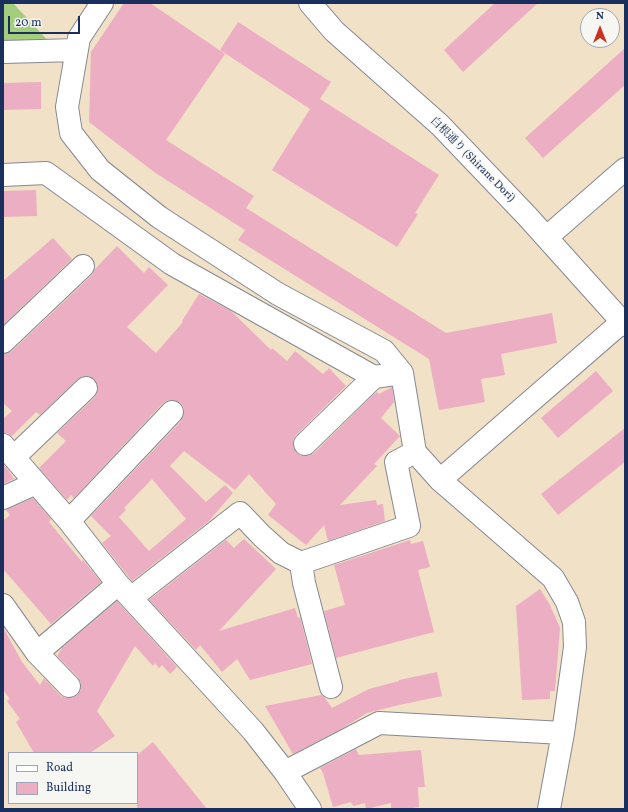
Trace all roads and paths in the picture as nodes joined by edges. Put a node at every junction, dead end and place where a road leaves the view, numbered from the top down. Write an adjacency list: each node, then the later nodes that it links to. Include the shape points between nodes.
1 (102, 3): 3 (street, via 78,38)
2 (310, 3): 7 (street, 白根通り (Shirane Dori), via 334,31 440,125)
3 (76, 50): 4 (street); 11 (street, via 67,108 71,133 100,170 159,217 271,290 384,351)
4 (3, 52)
5 (625, 169): 7 (street)
6 (3, 175): 12 (street, via 46,173 172,264)
7 (547, 237): 9 (street, 白根通り (Shirane Dori))
8 (83, 266): 10 (street)
9 (624, 324): 18 (street)
10 (3, 342)
11 (402, 373): 12 (street); 17 (street)
12 (374, 377): 15 (street)
13 (86, 388): 16 (street)
14 (172, 412): 21 (street)
15 (305, 444)
16 (8, 451): 19 (street)
17 (415, 452): 18 (street); 22 (street, via 396,462 409,526)
18 (440, 480): 28 (street, via 553,578 567,602 574,622 575,647)
19 (36, 483): 20 (street); 21 (street)
20 (3, 498)
21 (69, 521): 23 (street)
22 (301, 563): 23 (street, via 281,553 240,513); 27 (street)
23 (124, 591): 25 (street); 29 (street)
24 (3, 604): 25 (street)
25 (37, 653): 26 (street)
26 (69, 686)
27 (331, 687)
28 (563, 733): 29 (street, via 378,724); 31 (street)
29 (285, 772): 30 (street)
30 (310, 809)
31 (549, 809)

